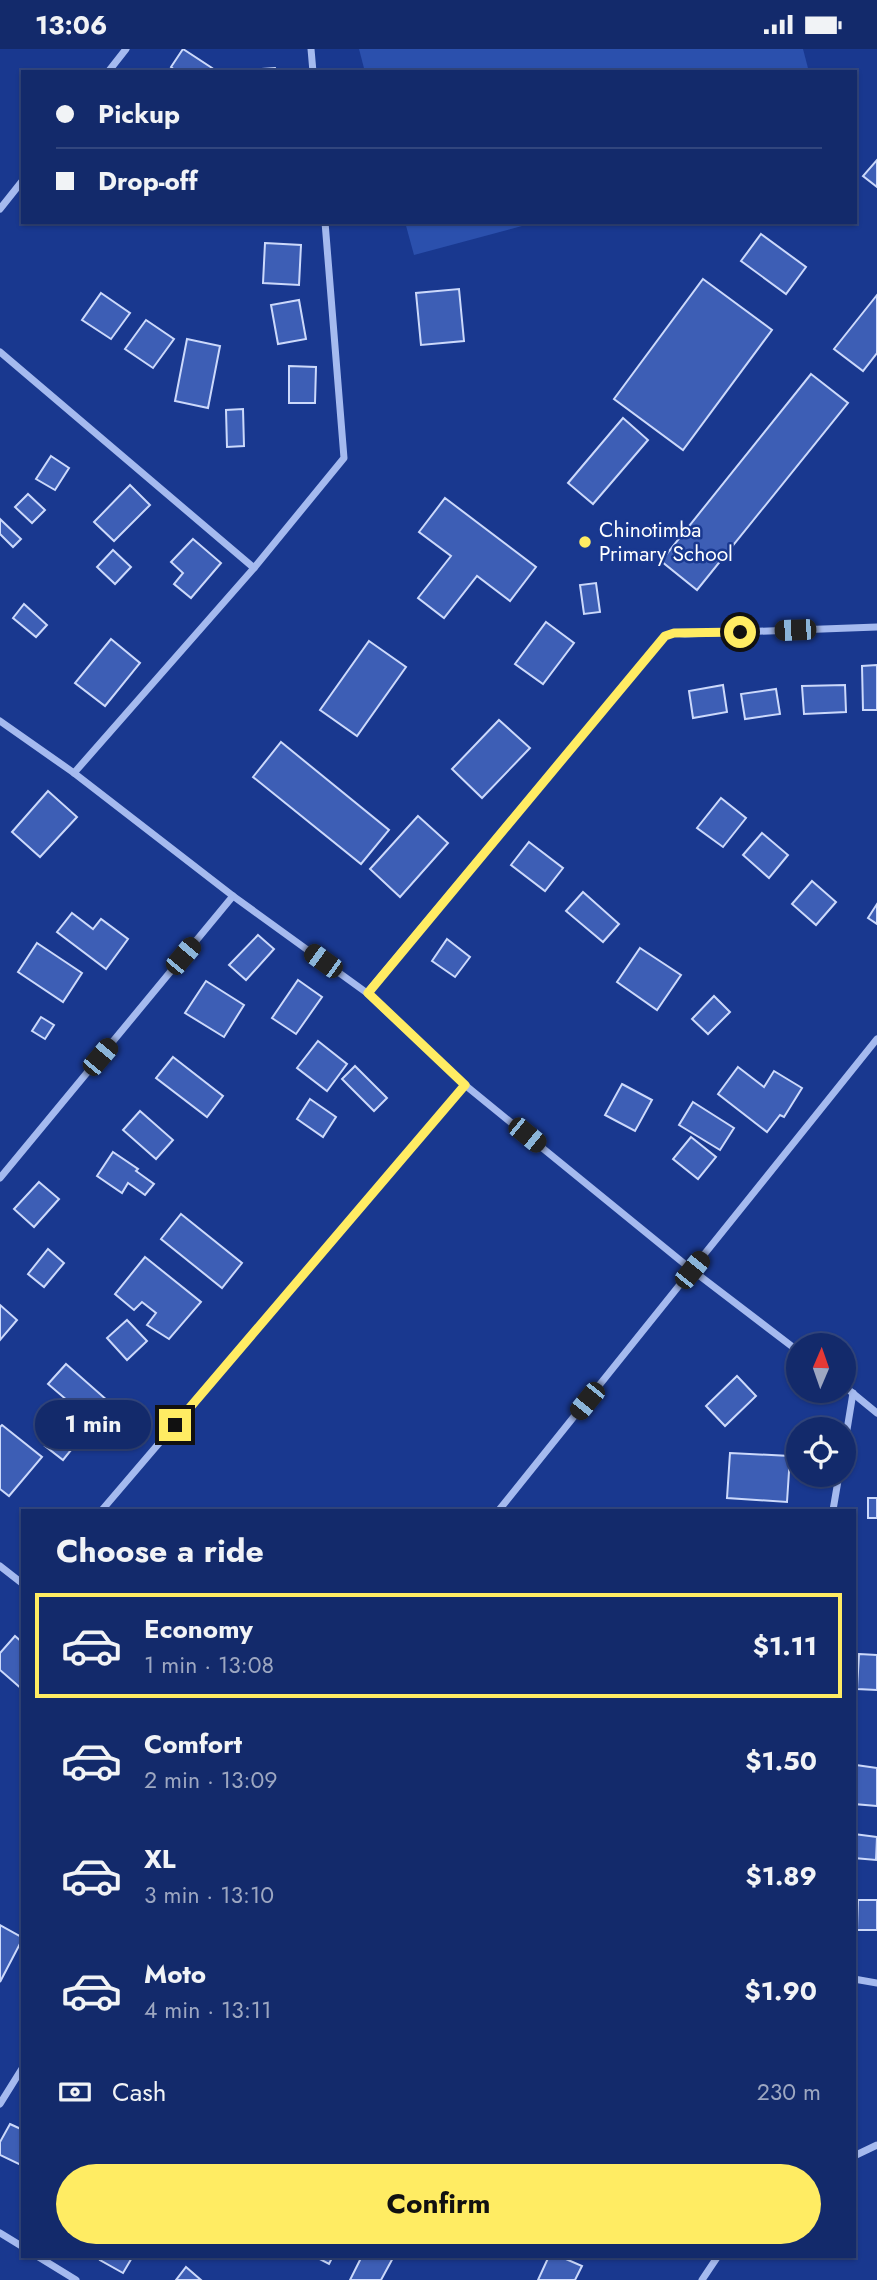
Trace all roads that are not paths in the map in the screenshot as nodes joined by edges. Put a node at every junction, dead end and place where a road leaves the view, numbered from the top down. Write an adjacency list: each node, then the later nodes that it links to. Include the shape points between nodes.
1 (126, 49): 3 (street)
2 (311, 49): 4 (street)
3 (110, 70)
4 (313, 70)
5 (21, 183): 6 (street)
6 (0, 209)
7 (325, 224): 9 (street, via 344,458)
8 (0, 352): 9 (street)
9 (254, 568): 12 (street)
10 (877, 627): 14 (street, via 665,636)
11 (0, 721): 12 (street)
12 (74, 773): 13 (street)
13 (233, 896): 14 (street); 17 (street)
14 (368, 993): 16 (street)
15 (877, 1039): 18 (street)
16 (465, 1085): 18 (street); 23 (street)
17 (0, 1178)
18 (692, 1270): 19 (street); 24 (street)
19 (786, 1342)
20 (856, 1396): 21 (street)
21 (877, 1413)
22 (837, 1487): 25 (street)
23 (103, 1509)
24 (500, 1509)
25 (833, 1509)
26 (0, 1566): 27 (street)
27 (21, 1582)
28 (856, 1979): 29 (street)
29 (877, 1983)
30 (21, 2070): 31 (street)
31 (0, 2104)
32 (877, 2145): 33 (street)
33 (856, 2155)
34 (0, 2233): 35 (street)
35 (21, 2246)
36 (40, 2258): 38 (street)
37 (717, 2258): 39 (street)
38 (76, 2280)
39 (702, 2280)

